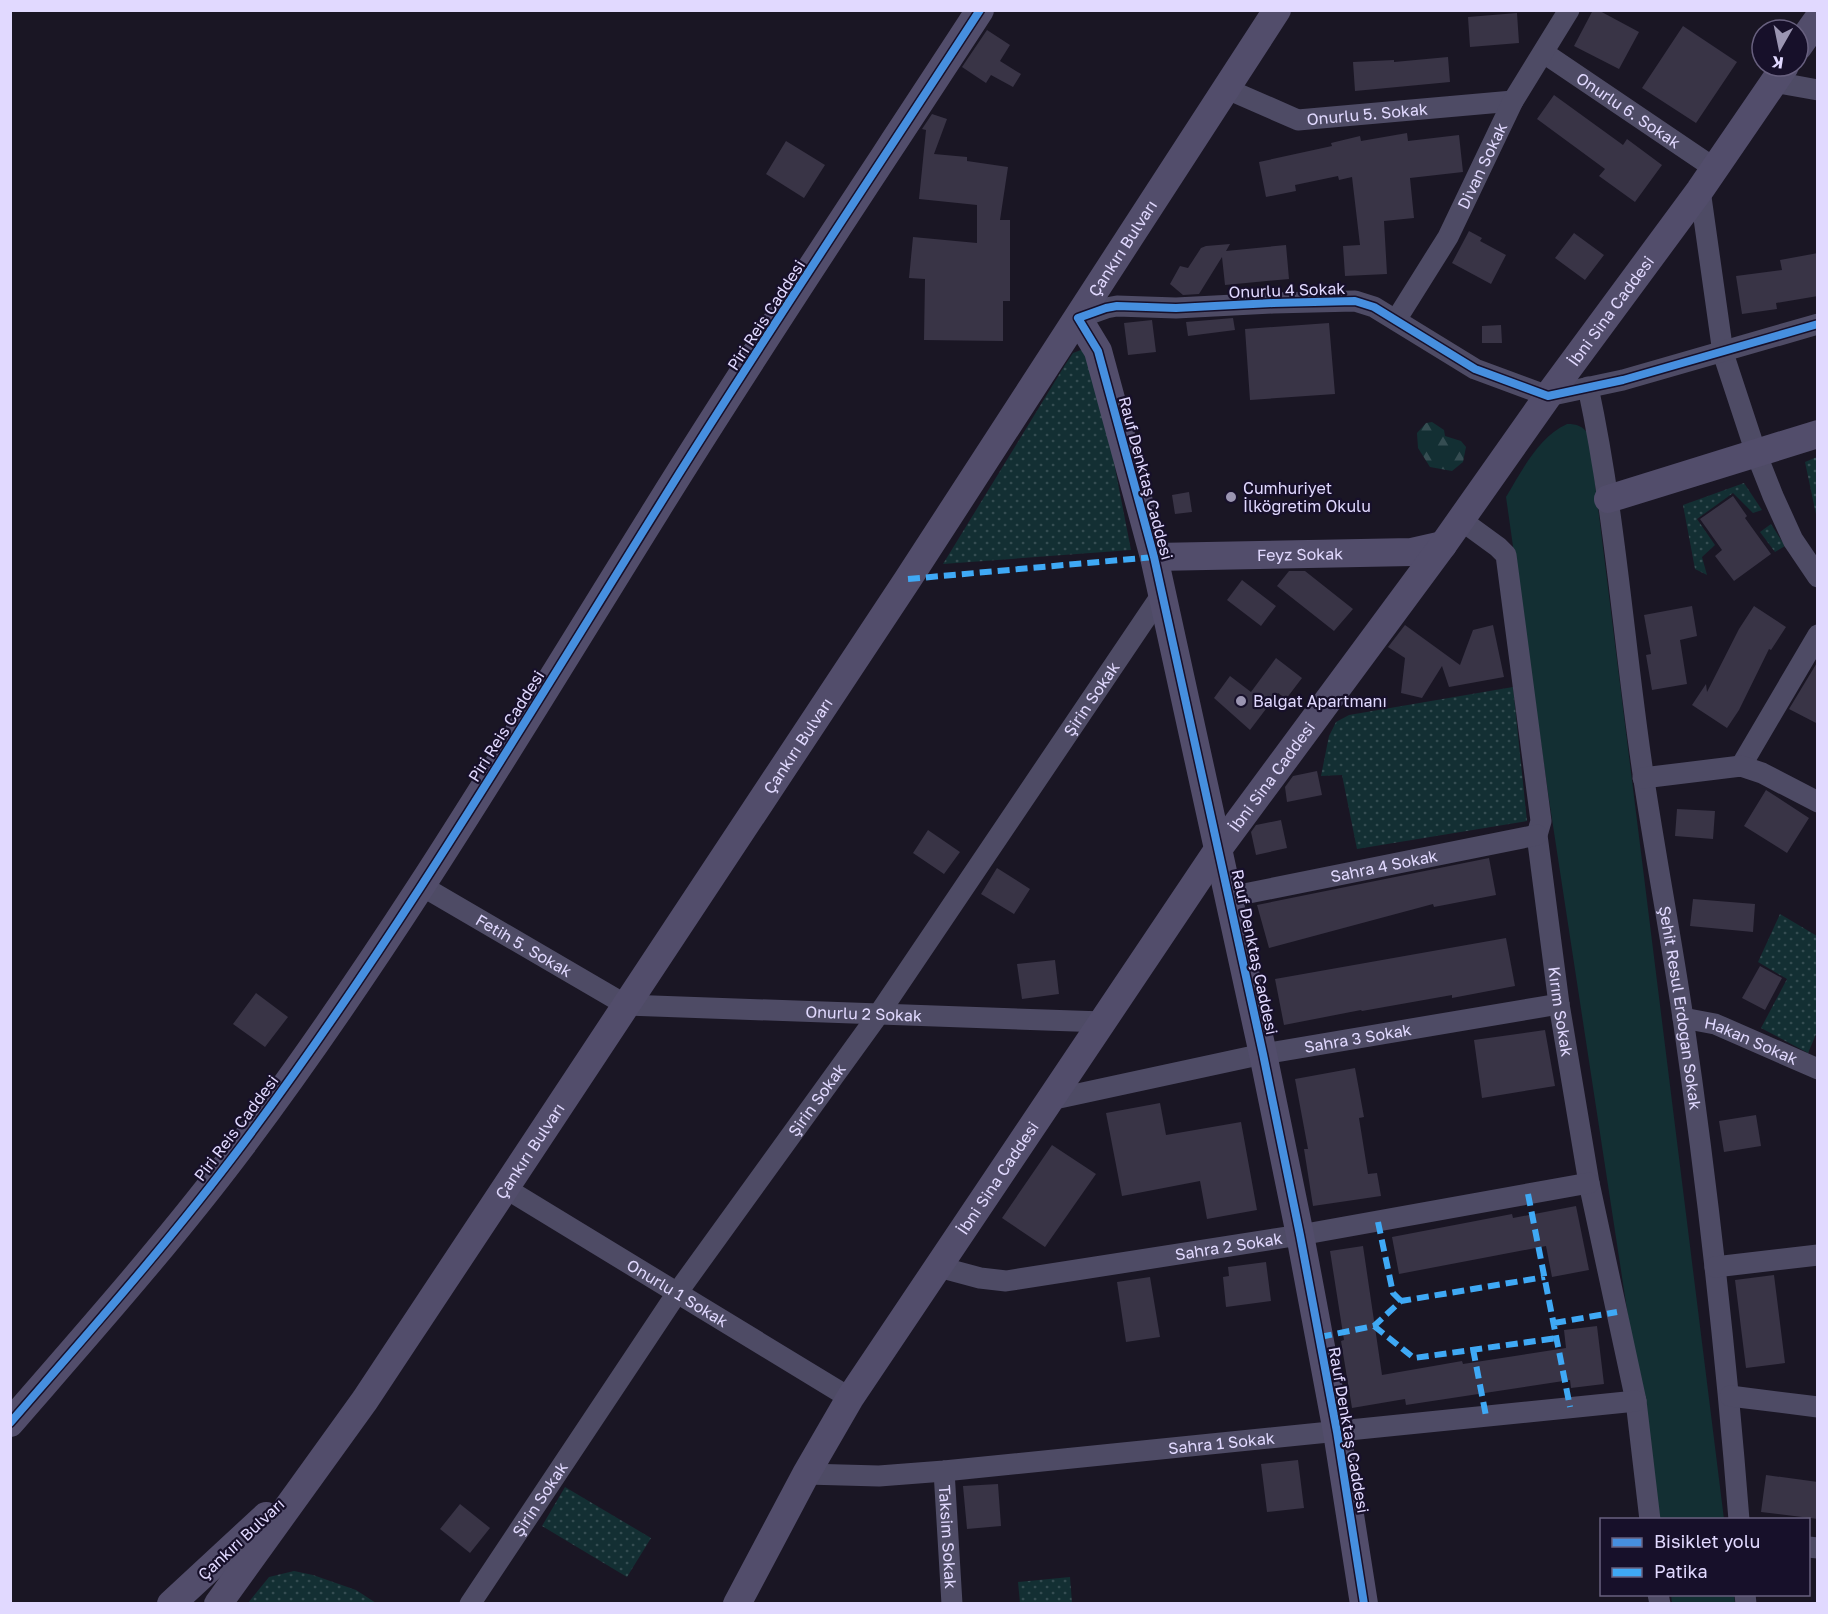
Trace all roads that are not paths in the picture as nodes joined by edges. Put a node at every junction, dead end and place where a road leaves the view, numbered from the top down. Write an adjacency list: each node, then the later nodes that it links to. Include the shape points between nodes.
1 (980, 10): 31 (street, Piri Reis Caddesi, via 692,453)
2 (1277, 10): 7 (street, Çankırı Bulvarı)
3 (1569, 10): 4 (street, Divan Sokak)
4 (1544, 53): 9 (street, Divan Sokak); 10 (street, Onurlu 6. Sokak)
5 (1776, 78): 10 (street, İbni Sina Caddesi)
6 (1789, 78): 8 (street)
7 (1227, 89): 9 (street, Onurlu 5. Sokak, via 1298,120); 11 (street, Çankırı Bulvarı)
8 (1818, 90)
9 (1513, 101): 12 (street, Divan Sokak, via 1448,237)
10 (1707, 179): 14 (street); 16 (street, İbni Sina Caddesi)
11 (1078, 318): 12 (street, Onurlu 4 Sokak, via 1118,306 1176,308 1348,301 1363,303); 22 (street, Rauf Denktaş Caddesi, via 1098,351); 34 (street, Çankırı Bulvarı)
12 (1396, 320): 16 (street, Onurlu 4 Sokak, via 1475,369)
13 (1818, 324): 14 (street)
14 (1723, 353): 15 (street); 18 (street)
15 (1588, 387): 16 (street); 19 (street, Şehit Resul Erdoğan Sokak)
16 (1548, 396): 20 (street, İbni Sina Caddesi)
17 (1818, 434): 18 (street)
18 (1756, 453): 19 (street); 23 (street, via 1793,540)
19 (1608, 499): 27 (street, Şehit Resul Erdoğan Sokak)
20 (1461, 520): 21 (street, İbni Sina Caddesi); 29 (street, Kırım Sokak, via 1506,555 1541,821)
21 (1443, 545): 22 (street, Feyz Sokak, via 1412,552); 30 (street, İbni Sina Caddesi)
22 (1154, 557): 24 (street, Rauf Denktaş Caddesi)
23 (1818, 577)
24 (1162, 594): 30 (street, Rauf Denktaş Caddesi); 35 (street, Şirin Sokak)
25 (1818, 635): 26 (street)
26 (1741, 766): 27 (street); 28 (street)
27 (1643, 778): 36 (street, Şehit Resul Erdoğan Sokak)
28 (1818, 802)
29 (1537, 835): 32 (street, Sahra 4 Sokak); 33 (street, Kırım Sokak)
30 (1219, 848): 32 (street, Rauf Denktaş Caddesi); 37 (street, İbni Sina Caddesi)
31 (422, 886): 34 (street, Fetih 5. Sokak); 52 (street, Piri Reis Caddesi, via 240,1147)
32 (1229, 897): 38 (street, Rauf Denktaş Caddesi)
33 (1559, 1004): 38 (street, Sahra 3 Sokak); 41 (street, Kırım Sokak)
34 (626, 1005): 35 (street, Onurlu 2 Sokak); 42 (street, Çankırı Bulvarı)
35 (878, 1015): 37 (street, Onurlu 2 Sokak); 47 (street, Şirin Sokak)
36 (1683, 1018): 39 (street, Hakan Sokak, via 1715,1024); 46 (street, Şehit Resul Erdoğan Sokak)
37 (1102, 1022): 40 (street, İbni Sina Caddesi)
38 (1263, 1054): 40 (street, Sahra 3 Sokak); 43 (street, Rauf Denktaş Caddesi)
39 (1818, 1069)
40 (1050, 1100): 45 (street, İbni Sina Caddesi)
41 (1590, 1183): 43 (street, Sahra 2 Sokak); 50 (street, Kırım Sokak)
42 (505, 1188): 47 (street, Onurlu 1 Sokak); 55 (street, Çankırı Bulvarı)
43 (1300, 1235): 45 (street, Sahra 2 Sokak, via 1006,1281); 53 (street, Rauf Denktaş Caddesi)
44 (1818, 1255): 46 (street)
45 (939, 1267): 49 (street, İbni Sina Caddesi)
46 (1715, 1267): 48 (street, Şehit Resul Erdoğan Sokak)
47 (677, 1293): 49 (street, Onurlu 1 Sokak); 61 (street, Şirin Sokak)
48 (1730, 1396): 51 (street); 58 (street, Şehit Resul Erdoğan Sokak)
49 (850, 1398): 56 (street, İbni Sina Caddesi)
50 (1636, 1401): 53 (street, Sahra 1 Sokak); 57 (street, Kırım Sokak)
51 (1818, 1407)
52 (10, 1423)
53 (1337, 1432): 54 (street, Sahra 1 Sokak); 64 (street, Rauf Denktaş Caddesi)
54 (944, 1471): 56 (street, Sahra 1 Sokak, via 879,1476); 63 (street, Taksim Sokak)
55 (312, 1474): 59 (street, Çankırı Bulvarı); 60 (street, Çankırı Bulvarı)
56 (806, 1474): 62 (street, İbni Sina Caddesi)
57 (1650, 1518)
58 (1739, 1518)
59 (171, 1604)
60 (218, 1604)
61 (470, 1604)
62 (737, 1604)
63 (952, 1604)
64 (1364, 1604)

